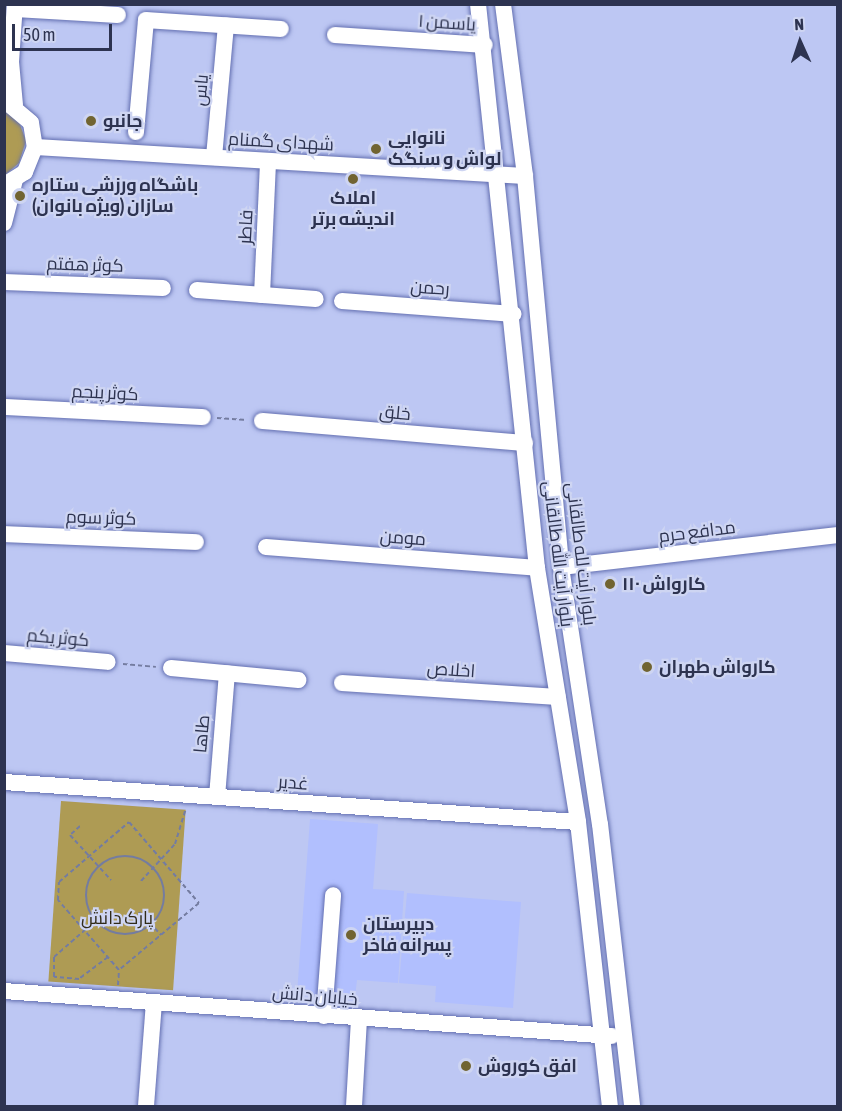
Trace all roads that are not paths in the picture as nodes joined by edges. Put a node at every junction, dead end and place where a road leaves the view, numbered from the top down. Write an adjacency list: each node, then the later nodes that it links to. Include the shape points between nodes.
1 (478, 4): 8 (street, بلوار آیت الله طالقانی)
2 (503, 4): 15 (street, بلوار آیت لله طالقانی)
3 (15, 7): 4 (street); 9 (street)
4 (118, 15)
5 (226, 26): 6 (street); 10 (street, via 146,20); 12 (street, یاس)
6 (281, 29)
7 (335, 35): 8 (street, یاسمن ۱)
8 (485, 45): 14 (street, بلوار آیت الله طالقانی)
9 (10, 102): 11 (street, via 31,123)
10 (136, 132)
11 (35, 147): 12 (street, شهدای گمنام); 16 (street)
12 (214, 158): 13 (street, شهدای گمنام)
13 (268, 161): 14 (street, شهدای گمنام); 21 (street, فاطر)
14 (499, 174): 15 (street, شهدای گمنام); 24 (street, بلوار آیت الله طالقانی)
15 (525, 176): 33 (street, بلوار آیت لله طالقانی)
16 (10, 183): 17 (street)
17 (4, 223)
18 (4, 282): 19 (street, کوثر هفتم)
19 (164, 288)
20 (197, 290): 21 (street)
21 (262, 295): 22 (street)
22 (316, 299)
23 (342, 301): 24 (street, رحمن)
24 (514, 314): 28 (street, بلوار آیت الله طالقانی)
25 (4, 407): 26 (street, کوثر پنجم)
26 (203, 417)
27 (262, 421): 28 (street, خلق)
28 (525, 443): 34 (street, بلوار آیت الله طالقانی)
29 (4, 534): 31 (street, کوثر سوم)
30 (837, 535): 33 (street, مدافع حرم)
31 (196, 542)
32 (266, 547): 34 (street, مومن)
33 (561, 567): 51 (street, بلوار آیت لله طالقانی, via 600,824)
34 (537, 568): 41 (street, بلوار آیت الله طالقانی)
35 (4, 653): 36 (street, کوثر یکم)
36 (108, 662)
37 (171, 668): 38 (street)
38 (227, 673): 39 (street); 43 (street, طاها)
39 (298, 680)
40 (342, 683): 41 (street, اخلاص)
41 (558, 697): 44 (street, بلوار آیت الله طالقانی)
42 (4, 782): 43 (street, غدیر)
43 (216, 797): 44 (street, غدیر)
44 (578, 822): 50 (street, بلوار آیت الله طالقانی)
45 (333, 895): 48 (street)
46 (4, 991): 47 (street, خیابان دانش)
47 (154, 1003): 48 (street, خیابان دانش); 52 (street)
48 (324, 1016): 49 (street, خیابان دانش)
49 (359, 1019): 50 (street, خیابان دانش); 53 (street)
50 (602, 1035): 51 (street, خیابان دانش); 54 (street, بلوار آیت الله طالقانی)
51 (623, 1037): 55 (street, بلوار آیت لله طالقانی)
52 (146, 1107)
53 (354, 1107)
54 (610, 1107)
55 (632, 1107)

